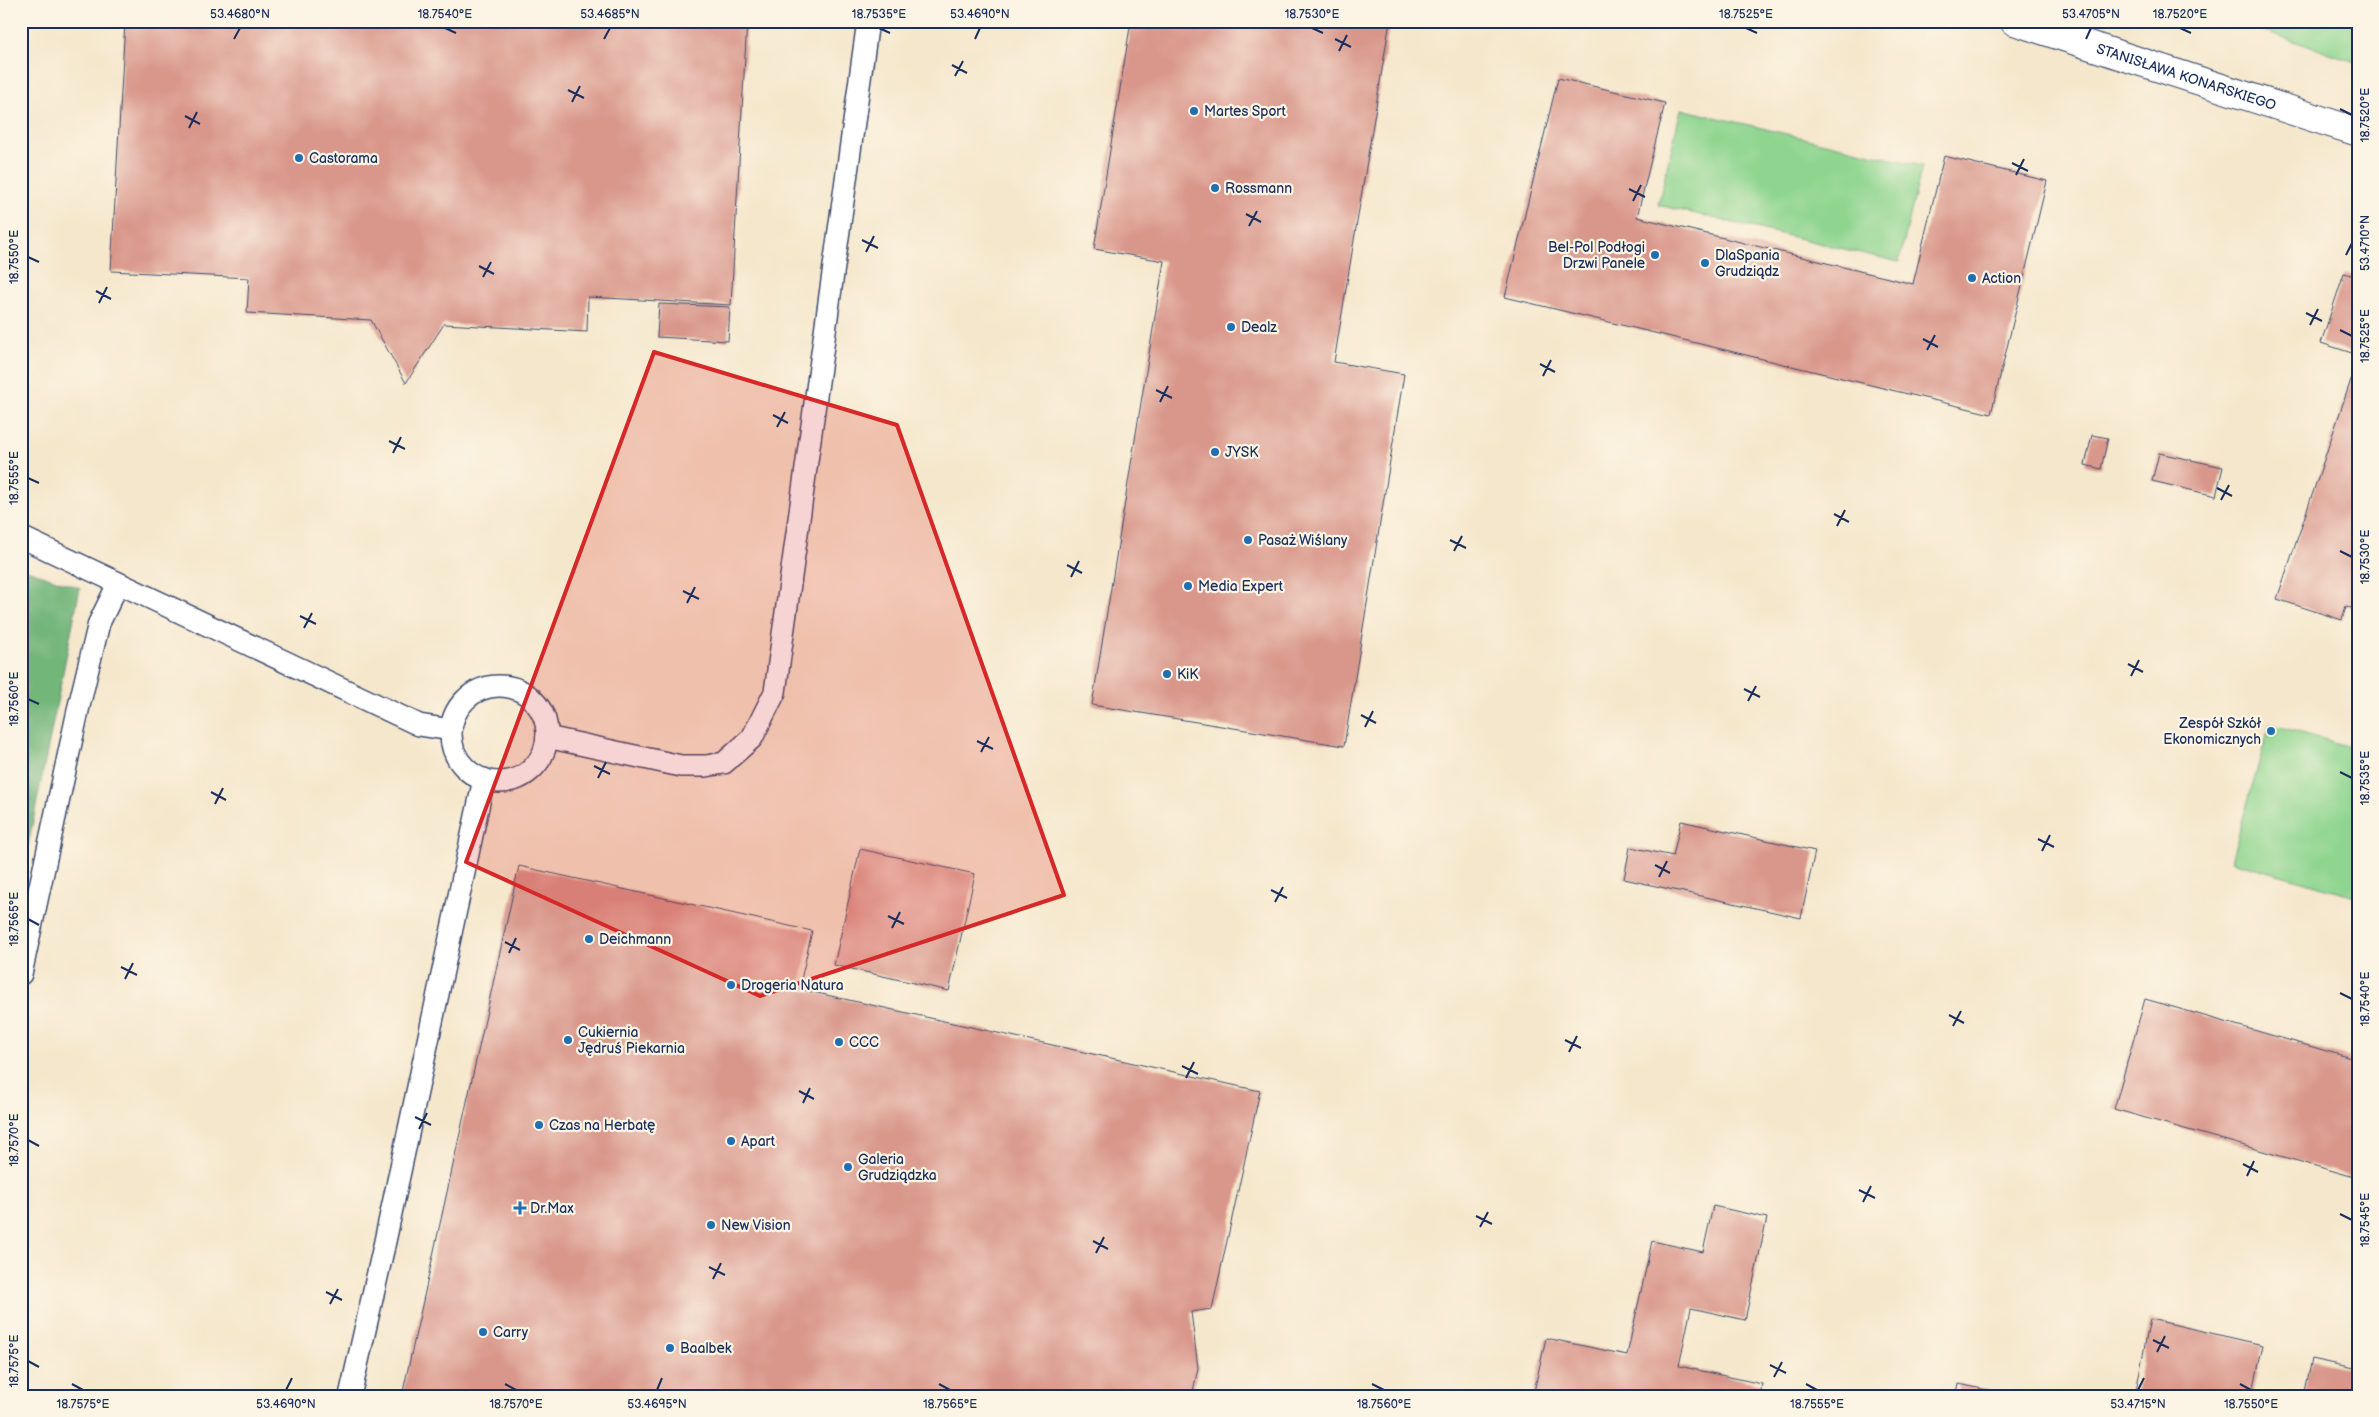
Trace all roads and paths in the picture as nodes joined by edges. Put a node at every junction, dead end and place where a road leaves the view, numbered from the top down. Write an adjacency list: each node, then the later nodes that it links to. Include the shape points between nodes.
1 (868, 21): 7 (lane, via 775,692 752,738 724,763 681,766)
2 (2014, 21): 3 (street, STANISŁAWA KONARSKIEGO)
3 (2358, 132)
4 (24, 538): 5 (lane)
5 (118, 584): 6 (lane, via 419,725); 9 (lane, via 100,622 79,706)
6 (451, 730): 7 (lane, via 454,715 475,692 491,686 506,686 532,698 546,722); 8 (lane, via 459,761)
7 (547, 737): 8 (lane, via 537,764 526,774 513,780)
8 (484, 780): 10 (lane)
9 (21, 974)
10 (350, 1396)

